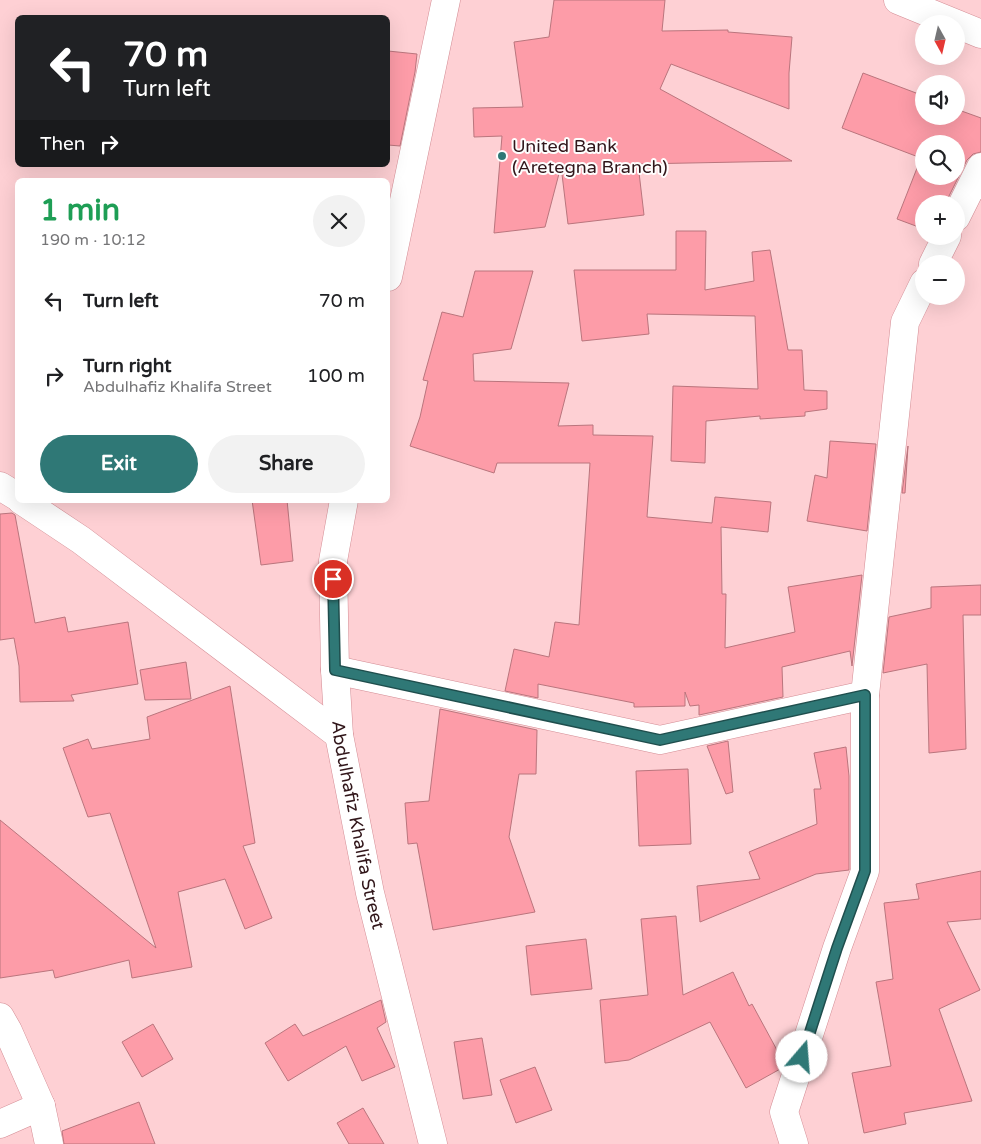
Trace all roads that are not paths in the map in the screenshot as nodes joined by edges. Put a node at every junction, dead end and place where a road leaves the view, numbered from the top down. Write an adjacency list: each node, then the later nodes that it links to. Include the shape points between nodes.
1 (446, 0): 6 (main road)
2 (898, 0): 3 (main road)
3 (981, 34)
4 (981, 167): 5 (main road)
5 (965, 200)
6 (390, 267)
7 (915, 302): 13 (main road, via 905,322)
8 (0, 486): 9 (main road)
9 (15, 495)
10 (26, 503): 14 (main road, via 81,540)
11 (343, 503): 12 (main road, Abdulhafiz Khalifa Street, via 333,561)
12 (335, 670): 13 (main road, via 660,740); 14 (main road, Abdulhafiz Khalifa Street)
13 (865, 695): 20 (main road, via 865,871 784,1112)
14 (339, 735): 19 (main road, Abdulhafiz Khalifa Street, via 370,892)
15 (0, 1017): 16 (main road)
16 (41, 1106): 17 (main road); 18 (main road)
17 (0, 1124)
18 (49, 1144)
19 (433, 1144)
20 (794, 1144)

